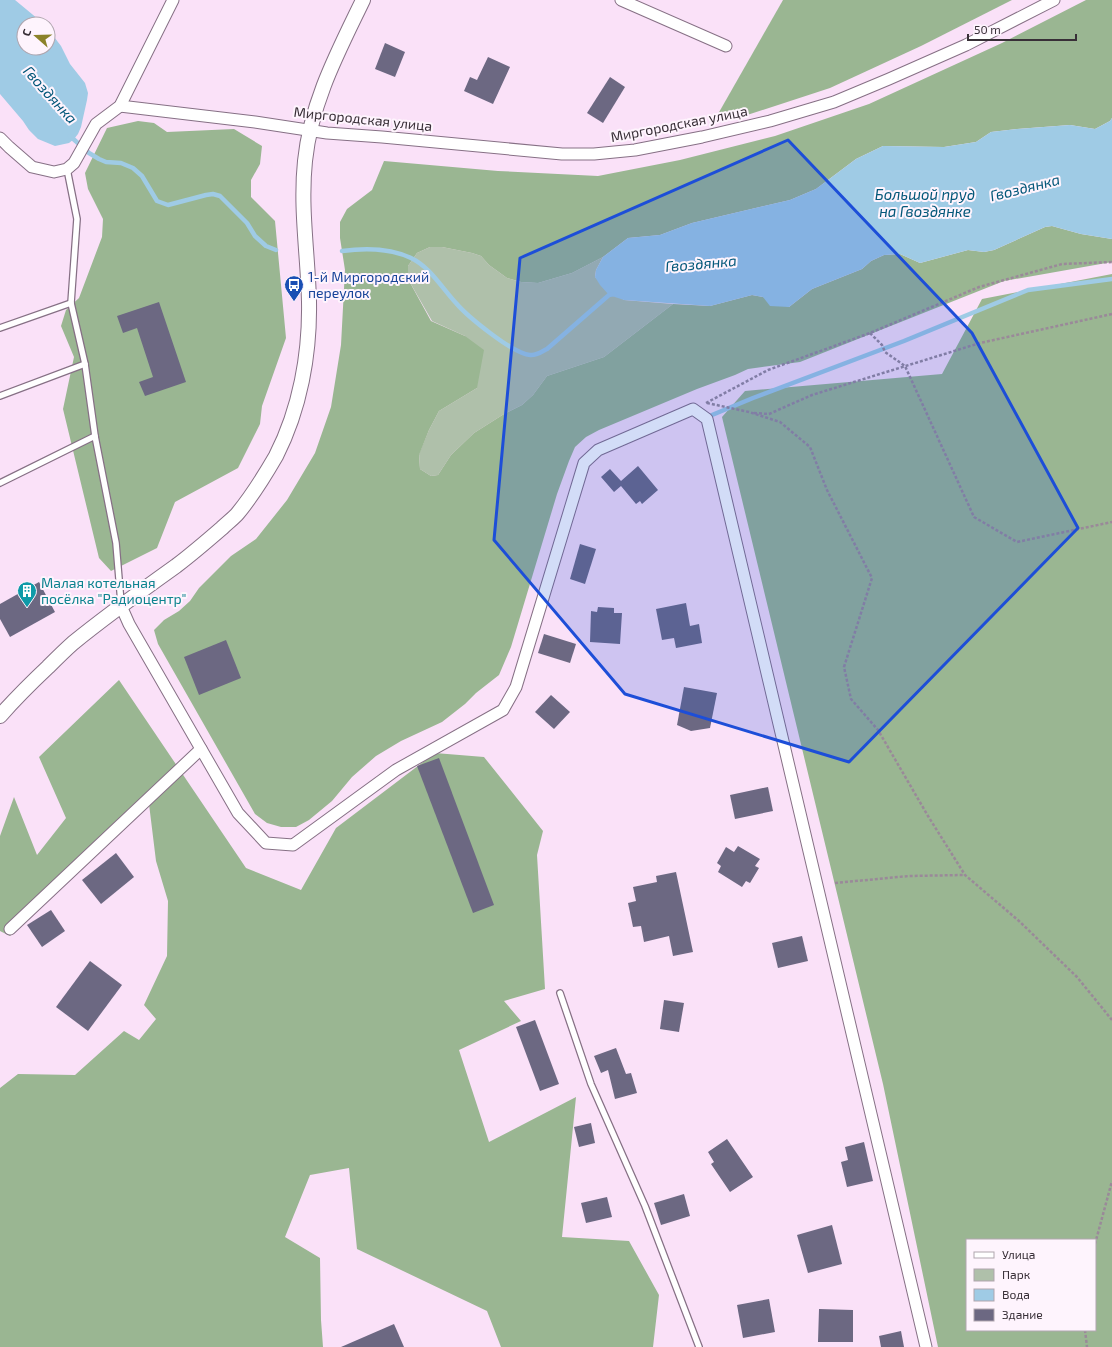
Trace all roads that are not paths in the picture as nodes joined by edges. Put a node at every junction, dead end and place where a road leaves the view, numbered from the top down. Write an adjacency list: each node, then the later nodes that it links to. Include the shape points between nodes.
1 (174, 0): 6 (street)
2 (363, 0): 7 (street, via 329,72)
3 (621, 0): 5 (street)
4 (1047, 1): 7 (street, Миргородская улица, via 966,45 834,102 702,137 635,150 562,154)
5 (726, 46)
6 (120, 106): 7 (street, Миргородская улица); 9 (street, via 96,124 74,162)
7 (310, 130): 16 (street, via 303,188 309,335 306,363 288,426 276,456 237,514 201,547)
8 (0, 138): 9 (street, via 32,167 54,172)
9 (67, 169): 10 (lane, via 77,219)
10 (71, 303): 11 (lane); 12 (lane)
11 (0, 328)
12 (85, 364): 13 (lane); 14 (lane)
13 (0, 396)
14 (95, 436): 15 (lane); 16 (lane, via 116,543)
15 (0, 483)
16 (121, 606): 17 (street, via 72,644); 18 (street)
17 (0, 716)
18 (201, 749): 19 (street); 22 (street, via 238,813 266,843 294,845 396,770 503,710 516,686 584,463 598,450 693,409 708,419)
19 (10, 929)
20 (560, 993): 21 (lane, via 592,1084 645,1206)
21 (699, 1347)
22 (926, 1347)

